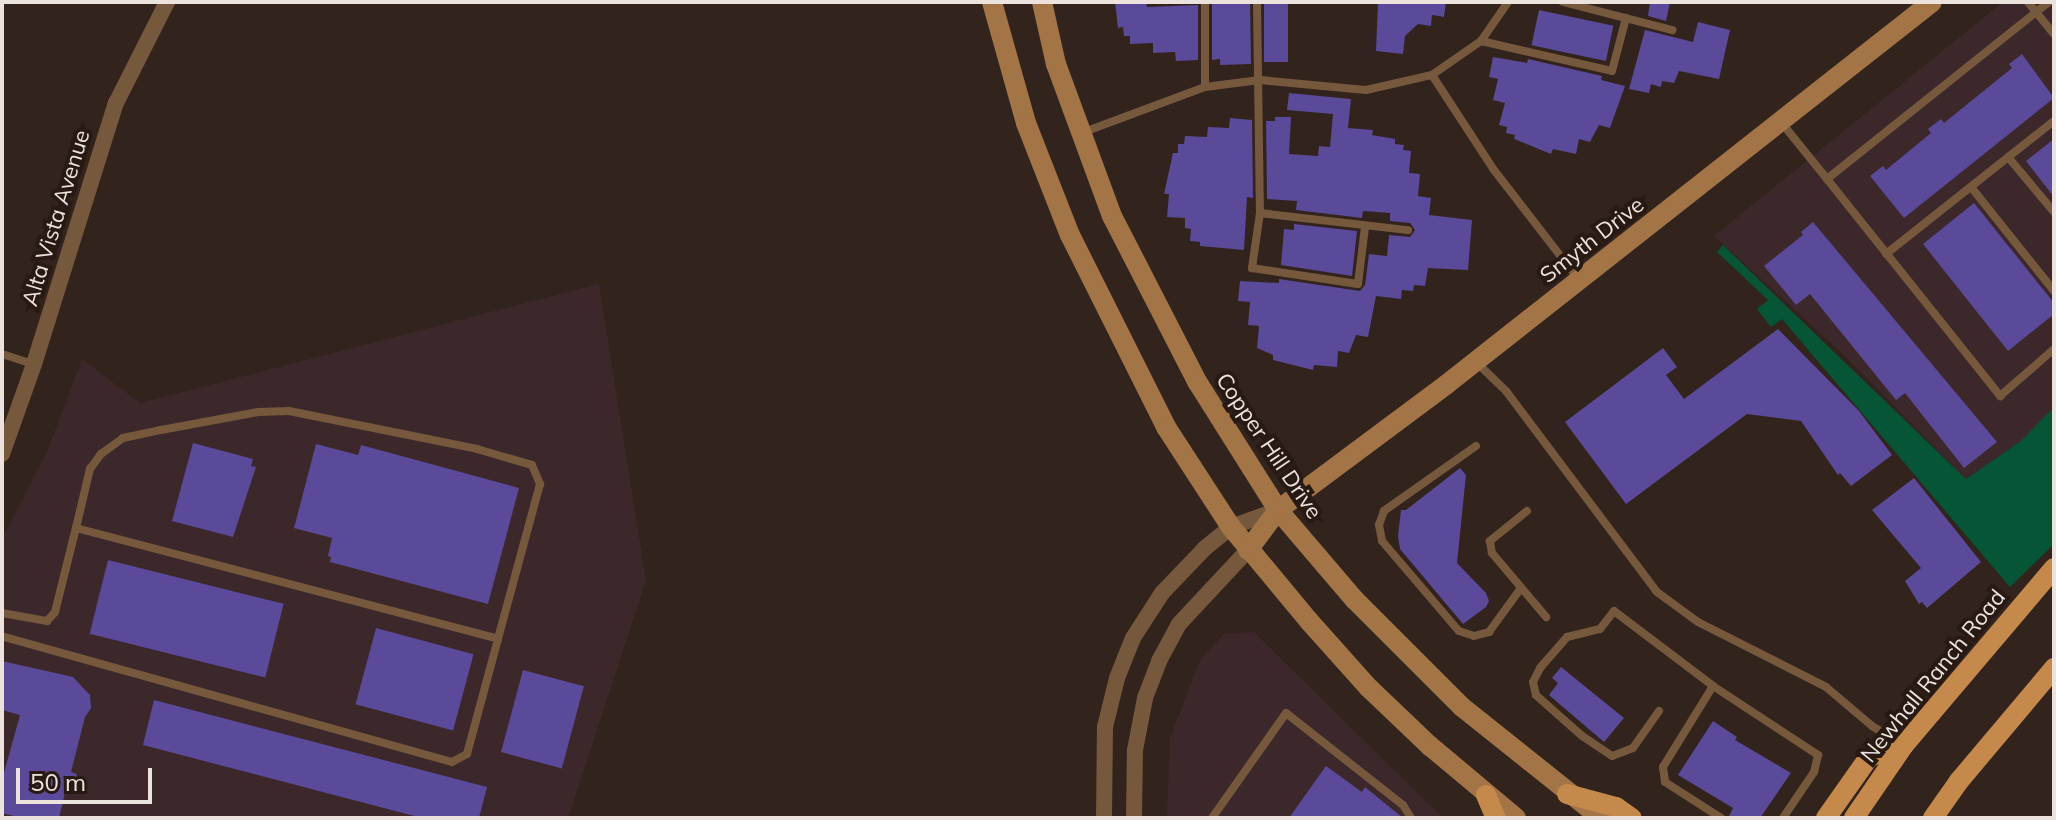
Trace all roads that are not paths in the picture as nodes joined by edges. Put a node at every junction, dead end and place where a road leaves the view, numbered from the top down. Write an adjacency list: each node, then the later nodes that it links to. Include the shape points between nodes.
1 (167, 2): 35 (street, Alta Vista Avenue, via 116,103)
2 (992, 2): 40 (main road, via 1026,123 1070,235 1166,427)
3 (1042, 2): 21 (main road, Copper Hill Drive)
4 (1205, 2): 18 (lane)
5 (1257, 2): 17 (lane)
6 (1508, 2): 15 (lane)
7 (1563, 2): 12 (lane)
8 (1932, 2): 20 (main road, Smyth Drive)
9 (2028, 2): 11 (lane)
10 (2049, 2): 11 (lane)
11 (2036, 12): 14 (lane); 23 (lane)
12 (1626, 18): 13 (lane); 15 (lane, via 1612,71)
13 (1672, 30)
14 (2054, 34)
15 (1481, 41): 16 (lane)
16 (1432, 75): 17 (lane, via 1366,90); 30 (lane, via 1494,170)
17 (1260, 80): 18 (lane); 26 (lane)
18 (1205, 87): 21 (lane)
19 (2054, 121): 22 (lane)
20 (1781, 122): 23 (lane); 30 (main road, Smyth Drive)
21 (1079, 134): 38 (main road, Copper Hill Drive, via 1147,290)
22 (2008, 157): 24 (lane); 25 (lane)
23 (1827, 179): 29 (lane)
24 (1971, 187): 29 (lane); 31 (lane)
25 (2054, 212)
26 (1260, 213): 27 (lane); 27 (lane, via 1252,268 1358,284)
27 (1365, 227): 28 (lane)
28 (1408, 230)
29 (1886, 254): 32 (lane, via 2000,396)
30 (1579, 281): 34 (main road, Smyth Drive)
31 (2054, 291)
32 (2054, 349)
33 (2, 354): 35 (lane)
34 (1475, 362): 38 (main road, Smyth Drive); 52 (lane, via 1506,391 1657,592 1698,622 1826,687)
35 (34, 364): 37 (street, Alta Vista Avenue)
36 (1476, 446): 44 (lane, via 1384,511 1379,525 1382,541 1459,631 1474,636 1489,632)
37 (2, 454)
38 (1278, 510): 40 (street); 42 (main road, Smyth Drive); 53 (main road, Copper Hill Drive, via 1415,661)
39 (1527, 511): 44 (lane, via 1490,541 1492,553)
40 (1231, 527): 42 (main road); 56 (street, via 1162,593 1133,638 1105,727)
41 (76, 528): 45 (lane, via 55,612 47,621); 48 (lane); 48 (lane, via 90,469 101,454 123,438 161,430 289,411 477,449 532,465 540,484)
42 (1248, 550): 54 (main road, via 1369,688); 57 (street, via 1179,624 1159,661 1135,750)
43 (2054, 568): 52 (main road, Newhall Ranch Road)
44 (1521, 588): 46 (lane)
45 (2, 613)
46 (1546, 617)
47 (2, 636): 48 (lane, via 452,762 467,754)
48 (498, 639)
49 (2054, 668): 55 (main road)
50 (1713, 686): 51 (lane, via 1614,611 1600,629 1567,637 1533,682 1536,695 1612,756 1633,748); 64 (lane, via 1663,767 1665,782); 65 (lane, via 1818,755 1814,772)
51 (1659, 711)
52 (1904, 745): 66 (main road, via 1869,757); 67 (main road, Newhall Ranch Road)
53 (1567, 794): 62 (main road, Copper Hill Drive); 63 (main road, via 1616,807)
54 (1486, 795): 60 (main road); 61 (main road)
55 (1945, 809): 68 (main road)
56 (1104, 818)
57 (1134, 818)
58 (1212, 818): 59 (lane, via 1286,713 1403,805)
59 (1411, 818)
60 (1496, 818)
61 (1516, 818)
62 (1601, 818)
63 (1632, 818)
64 (1721, 818)
65 (1783, 818)
66 (1826, 818)
67 (1854, 818)
68 (1933, 818)

